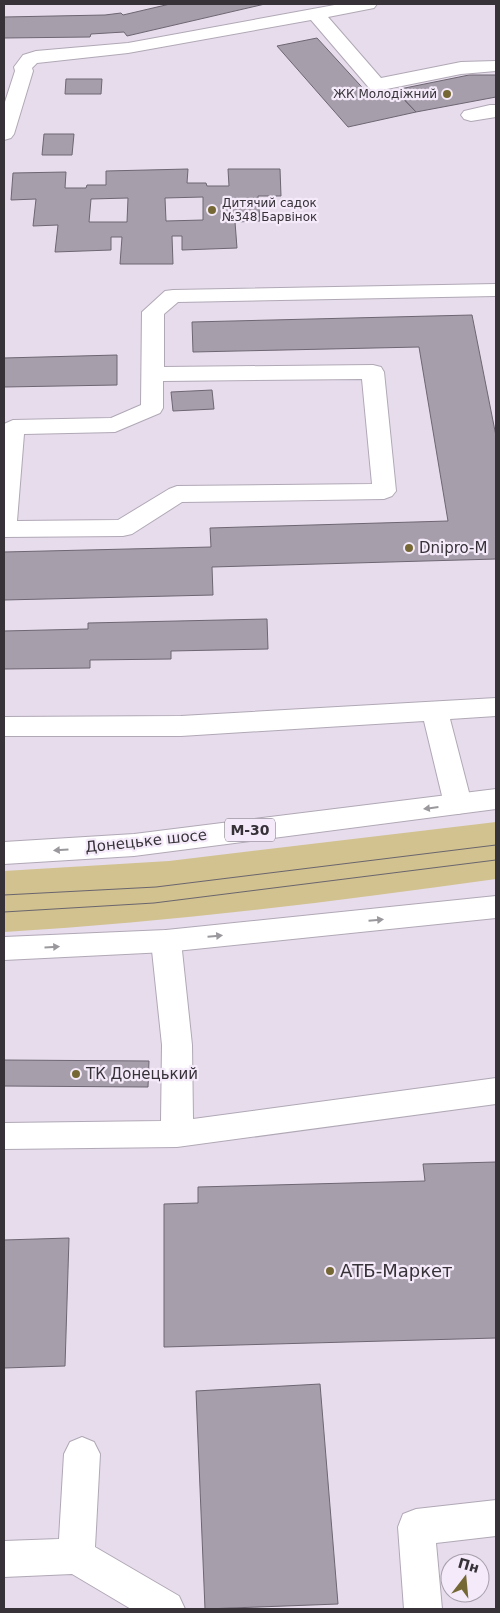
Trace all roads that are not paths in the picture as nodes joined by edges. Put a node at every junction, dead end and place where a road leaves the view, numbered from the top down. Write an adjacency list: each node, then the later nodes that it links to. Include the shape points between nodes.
1 (368, 4): 2 (main road)
2 (316, 14): 3 (main road, via 377,85 461,68); 6 (main road, via 128,48 30,59 23,67)
3 (496, 66)
4 (496, 111): 5 (main road)
5 (472, 115)
6 (4, 134)
7 (496, 290): 8 (main road, via 173,296 153,312)
8 (152, 374): 9 (main road, via 152,408 115,425 13,428); 9 (main road, via 373,372 384,492 177,494 123,528 4,530)
9 (7, 475)
10 (496, 707): 11 (main road)
11 (435, 710): 12 (main road, via 181,726); 14 (main road)
12 (4, 727)
13 (496, 799): 14 (main road, Донецьке шосе / М-30)
14 (458, 804): 15 (main road, Донецьке шосе / М-30, one-way to 15, via 134,845)
15 (4, 853)
16 (496, 908): 17 (main road, one-way to 16)
17 (166, 941): 18 (main road, one-way to 17); 20 (main road, via 176,1045)
18 (4, 949)
19 (496, 1090): 20 (main road)
20 (177, 1134): 21 (main road)
21 (4, 1136)
22 (82, 1454): 24 (main road)
23 (496, 1518): 27 (main road, via 416,1527)
24 (76, 1556): 25 (main road); 26 (main road)
25 (4, 1558)
26 (166, 1609)
27 (423, 1609)

